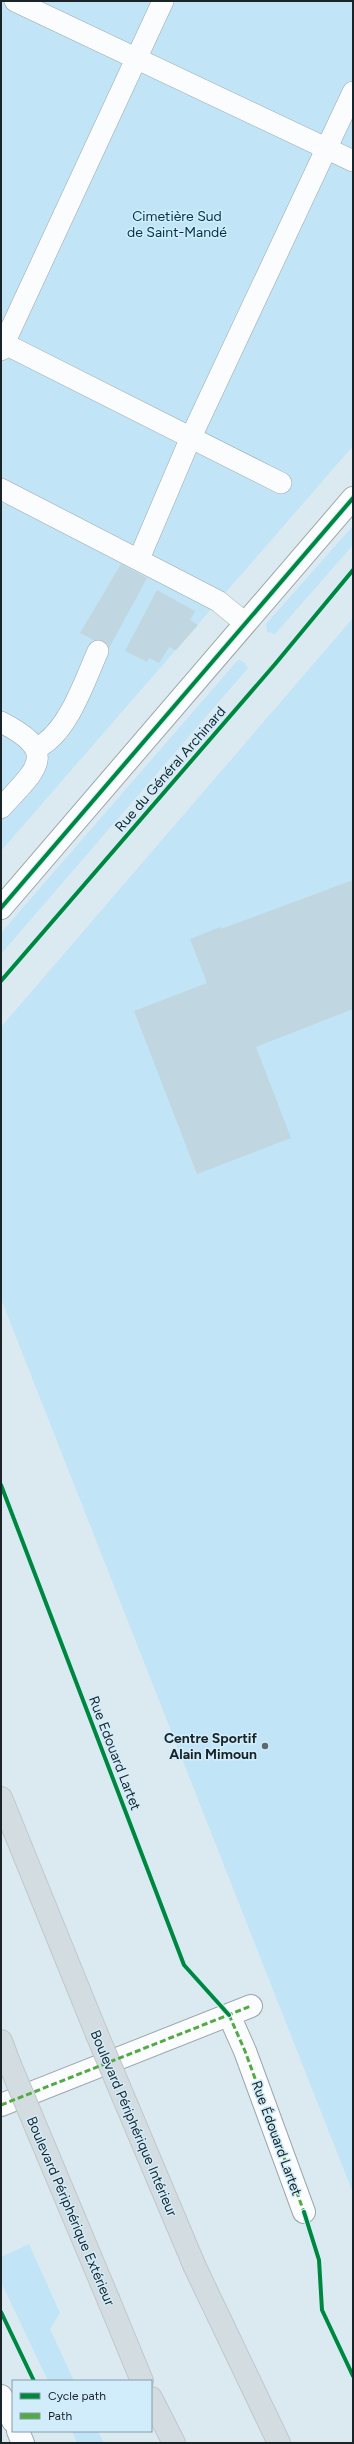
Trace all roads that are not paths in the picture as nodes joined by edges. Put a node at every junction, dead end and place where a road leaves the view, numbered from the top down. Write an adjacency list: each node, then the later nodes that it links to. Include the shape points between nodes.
1 (15, 1): 3 (lane)
2 (163, 1): 3 (lane)
3 (135, 59): 5 (lane); 7 (lane)
4 (353, 92): 5 (lane)
5 (327, 149): 6 (lane); 8 (lane)
6 (353, 161)
7 (2, 345): 8 (lane)
8 (191, 437): 9 (lane); 12 (lane)
9 (281, 483)
10 (1, 489): 12 (lane)
11 (353, 498): 13 (street)
12 (139, 559): 13 (lane, via 218,601)
13 (245, 623): 18 (street)
14 (98, 651): 16 (lane, via 66,720 46,744)
15 (1, 722): 16 (lane, via 17,730)
16 (37, 748): 17 (lane, via 37,764 33,772)
17 (1, 808)
18 (1, 908)
19 (1, 1798): 32 (highway, Boulevard Périphérique Intérieur, bridge, via 195,2267)
20 (251, 2006): 21 (street)
21 (230, 2016): 23 (street); 24 (street, Rue Édouard Lartet)
22 (1, 2041): 25 (highway, Boulevard Périphérique Extérieur, bridge)
23 (1, 2105)
24 (304, 2212)
25 (142, 2380)
26 (1, 2396): 28 (street)
27 (152, 2400): 31 (highway)
28 (12, 2419)
29 (18, 2432): 30 (street)
30 (23, 2443)
31 (174, 2443)
32 (279, 2443)

